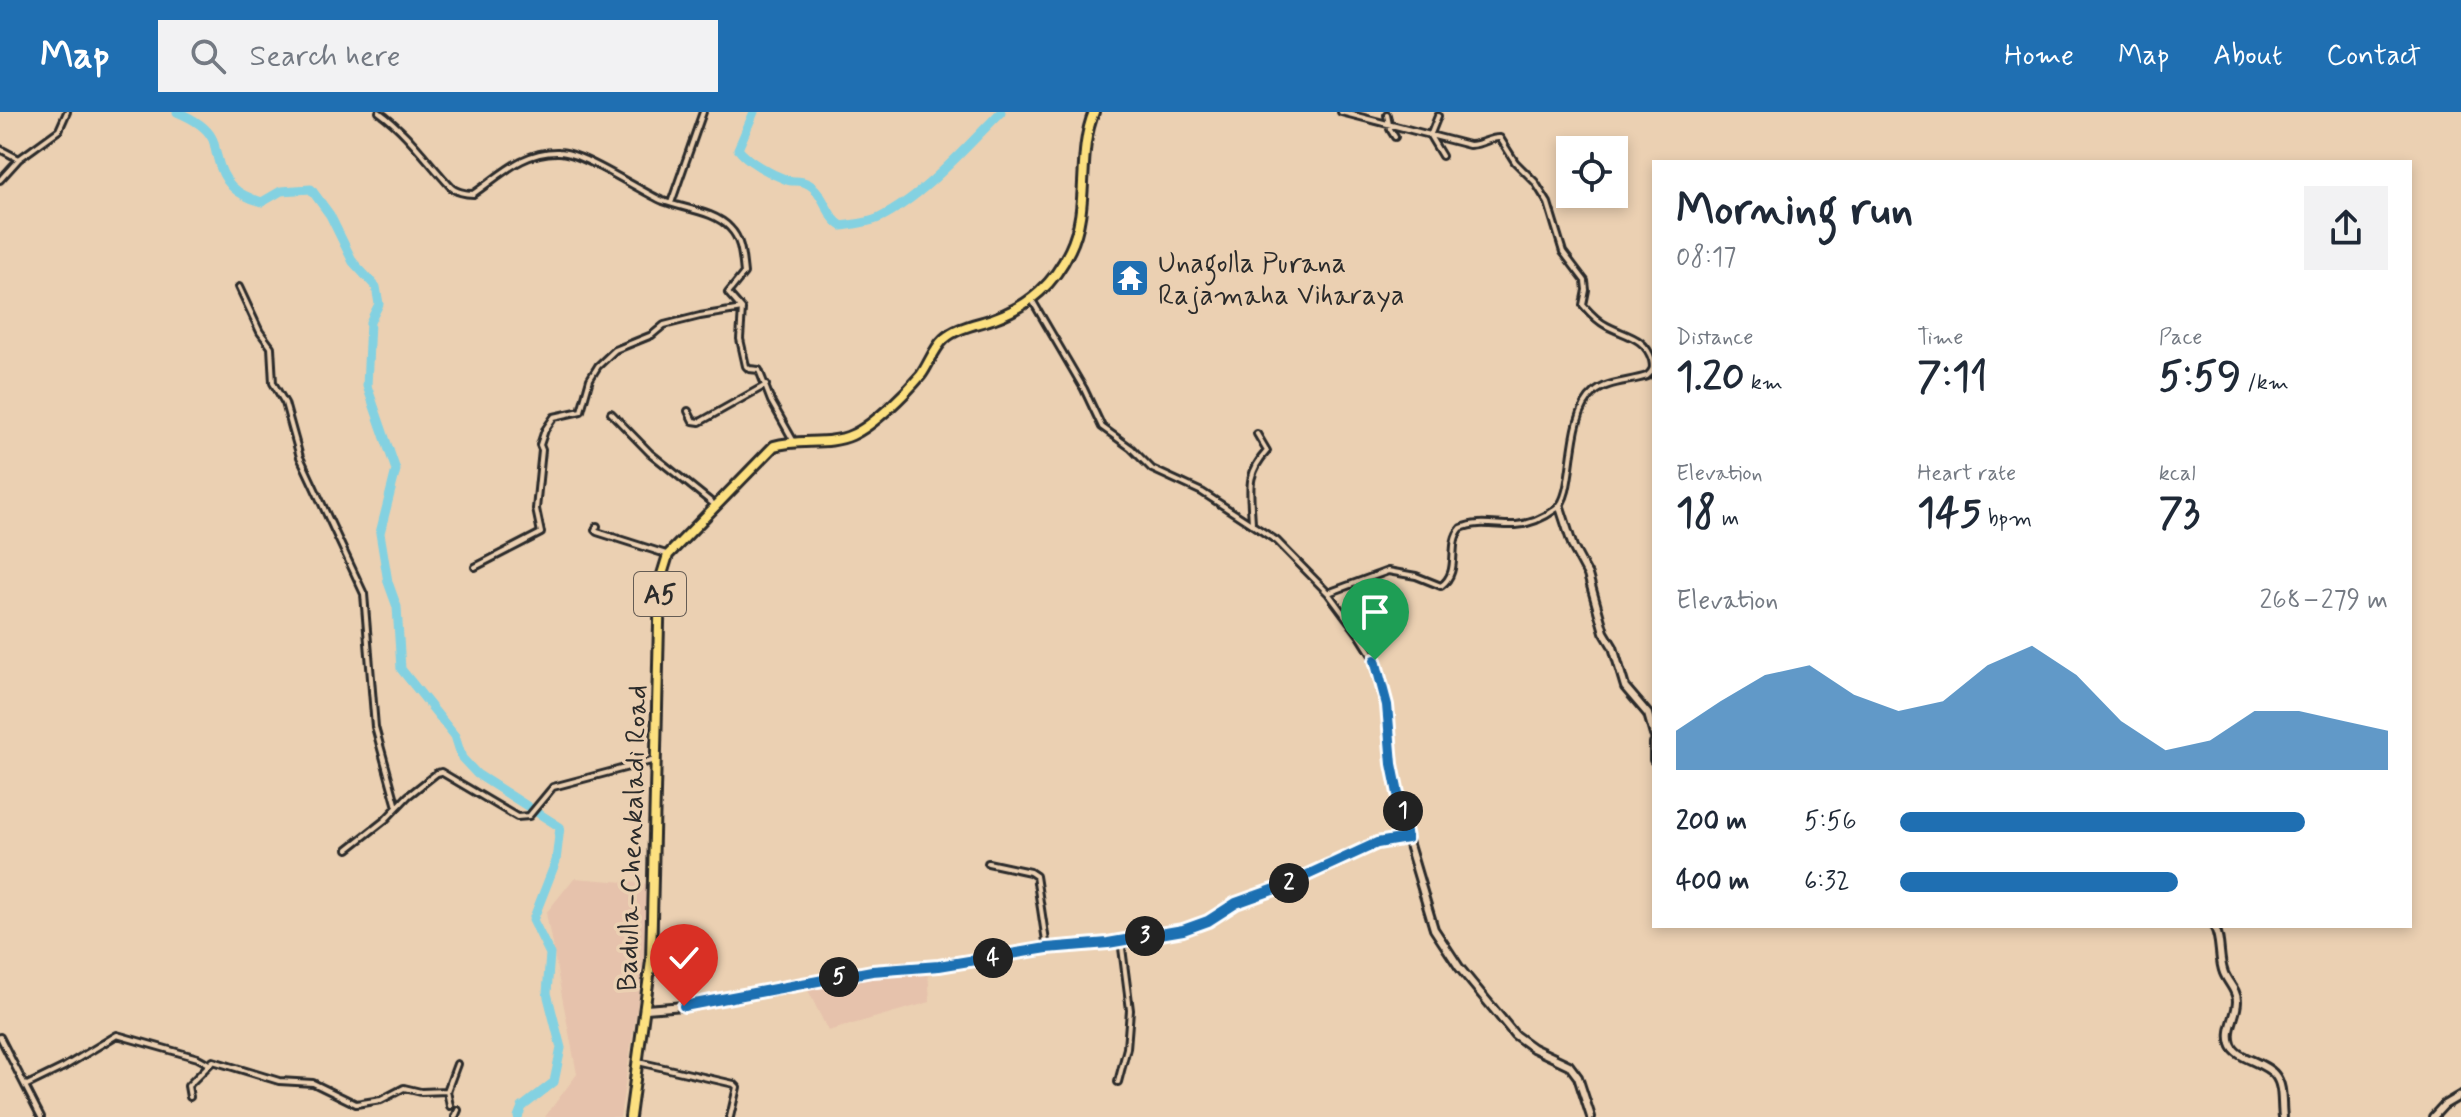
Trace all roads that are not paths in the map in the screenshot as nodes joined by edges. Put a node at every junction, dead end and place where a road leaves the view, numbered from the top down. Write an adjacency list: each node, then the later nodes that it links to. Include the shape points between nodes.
1 (67, 112): 13 (street, via 59,130)
2 (379, 112): 15 (street, via 415,143 451,187 463,193 473,194 525,159 558,152)
3 (703, 112): 15 (street)
4 (1094, 112): 17 (highway, via 1078,229 1055,278)
5 (1341, 112): 8 (street)
6 (1387, 115): 8 (street)
7 (1438, 116): 9 (street)
8 (1389, 125): 9 (street); 10 (street)
9 (1430, 136): 12 (street); 19 (street, via 1479,145 1500,138 1548,203 1563,252 1585,281 1583,305 1607,326 1633,336)
10 (1395, 137)
11 (0, 149): 13 (street)
12 (1442, 156)
13 (19, 159): 14 (street)
14 (0, 180)
15 (671, 203): 18 (street, via 720,218 732,229 741,245 744,273 728,293)
16 (239, 287): 35 (street, via 271,347 273,383 285,403 300,457 364,594 375,727)
17 (1032, 300): 25 (highway, via 944,339 921,374 854,434 835,441); 28 (street, via 1102,427 1152,469)
18 (742, 309): 21 (street, via 740,339 746,366 759,370); 31 (street, via 664,325 615,350 598,366 581,411 554,417 545,430 536,509 541,533)
19 (1652, 360)
20 (1652, 371): 27 (street, via 1603,387 1589,398 1578,422)
21 (766, 385): 22 (street, via 700,422); 25 (street)
22 (688, 411)
23 (611, 413): 26 (street, via 650,453)
24 (1257, 434): 28 (street, via 1267,451 1250,477)
25 (793, 440): 26 (highway, A5, via 774,446)
26 (716, 506): 30 (highway, A5)
27 (1560, 507): 32 (street, via 1519,525 1461,528 1454,541 1452,570 1441,586 1388,571); 33 (main road, via 1625,687 1648,714)
28 (1252, 524): 32 (street, via 1277,541)
29 (597, 526): 30 (street, via 597,532)
30 (668, 555): 34 (highway, Badulla-Chenkaladi Road / A5, via 660,581)
31 (475, 567)
32 (1328, 593): 36 (street, via 1379,672)
33 (1652, 728)
34 (657, 760): 35 (street, via 553,787 529,816 517,817 441,772); 42 (highway, Badulla-Chenkaladi Road / A5)
35 (397, 807): 37 (street)
36 (1407, 838): 40 (main road, via 1377,843 1183,930); 58 (main road, via 1434,929 1459,967 1515,1035 1569,1065)
37 (348, 849)
38 (988, 863): 41 (street, via 1036,876)
39 (2215, 928): 59 (main road, via 2225,976 2236,993 2231,1047 2276,1076)
40 (1121, 940): 41 (main road); 47 (street, via 1130,1010)
41 (1047, 948): 42 (main road)
42 (646, 1009): 44 (highway, Badulla-Chenkaladi Road / A5)
43 (0, 1037): 48 (street)
44 (638, 1062): 56 (highway, Badulla-Chenkaladi Road / A5); 57 (street, via 734,1084)
45 (209, 1064): 48 (street, via 117,1035); 49 (street, via 225,1063 279,1081 313,1083 356,1104 381,1100 404,1088); 51 (street, via 188,1086)
46 (457, 1064): 49 (street)
47 (1118, 1082)
48 (25, 1086): 54 (street)
49 (447, 1091): 52 (street)
50 (2461, 1095): 60 (main road)
51 (190, 1097)
52 (450, 1106)
53 (458, 1110): 55 (street)
54 (41, 1117)
55 (455, 1117)
56 (630, 1117)
57 (730, 1117)
58 (1591, 1117)
59 (2283, 1117)
60 (2433, 1117)

